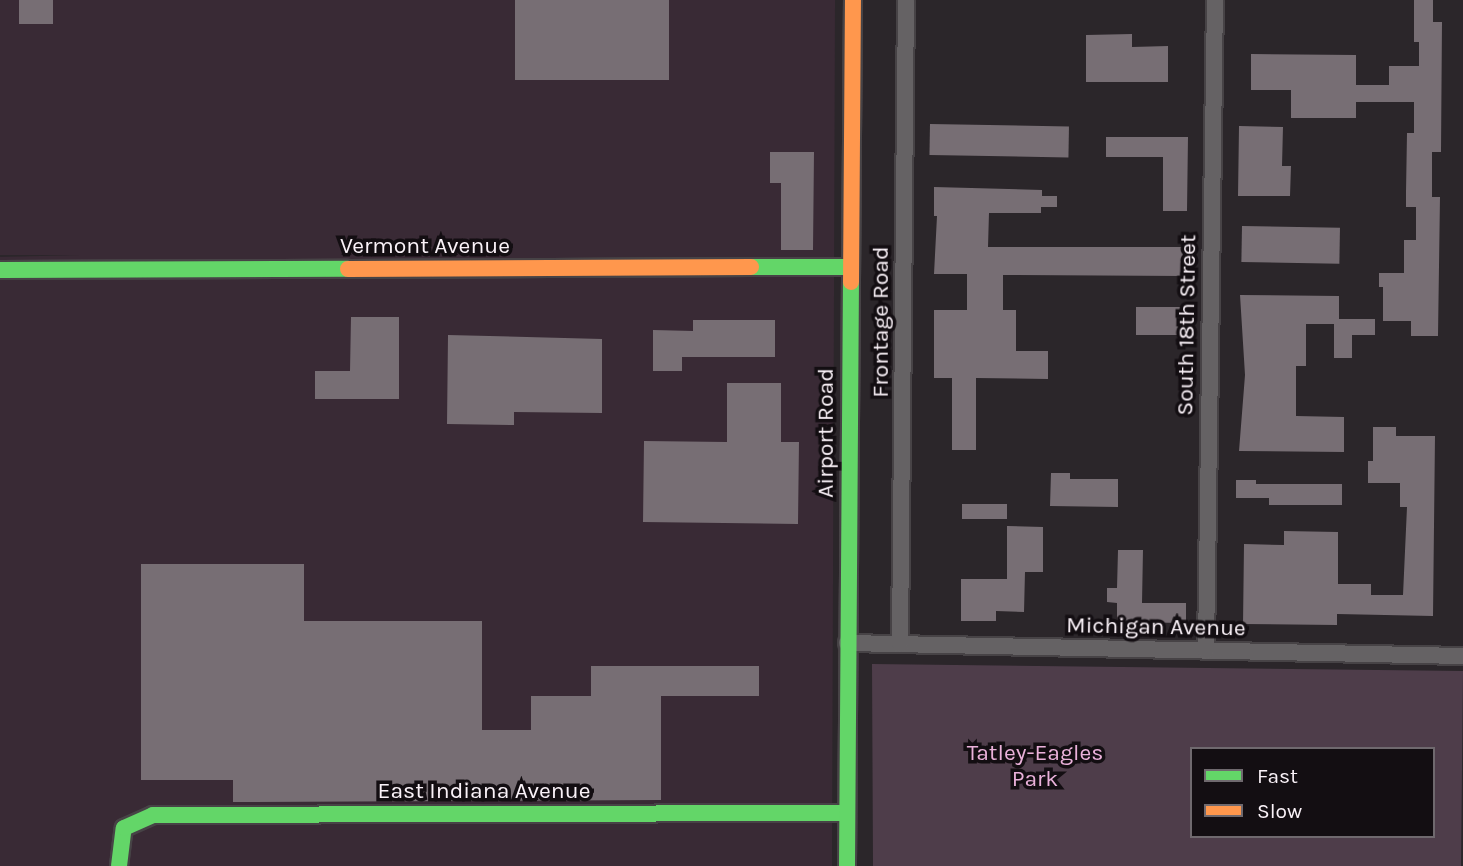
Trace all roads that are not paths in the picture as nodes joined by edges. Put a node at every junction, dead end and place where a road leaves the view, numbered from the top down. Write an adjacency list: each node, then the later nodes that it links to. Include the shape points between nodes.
1 (853, 0): 4 (street, Airport Road)
2 (906, 0): 7 (street, Frontage Road)
3 (1215, 0): 8 (street, South 18th Street)
4 (850, 267): 5 (street, Vermont Avenue); 6 (street, Airport Road)
5 (0, 270)
6 (847, 643): 7 (street, Michigan Avenue); 10 (street, Airport Road)
7 (900, 644): 8 (street, Michigan Avenue)
8 (1206, 651): 9 (street, Michigan Avenue)
9 (1463, 656)
10 (847, 813): 11 (street, East Indiana Avenue, via 153,815 124,828 119,838); 12 (street, Airport Road)
11 (119, 866)
12 (847, 866)

